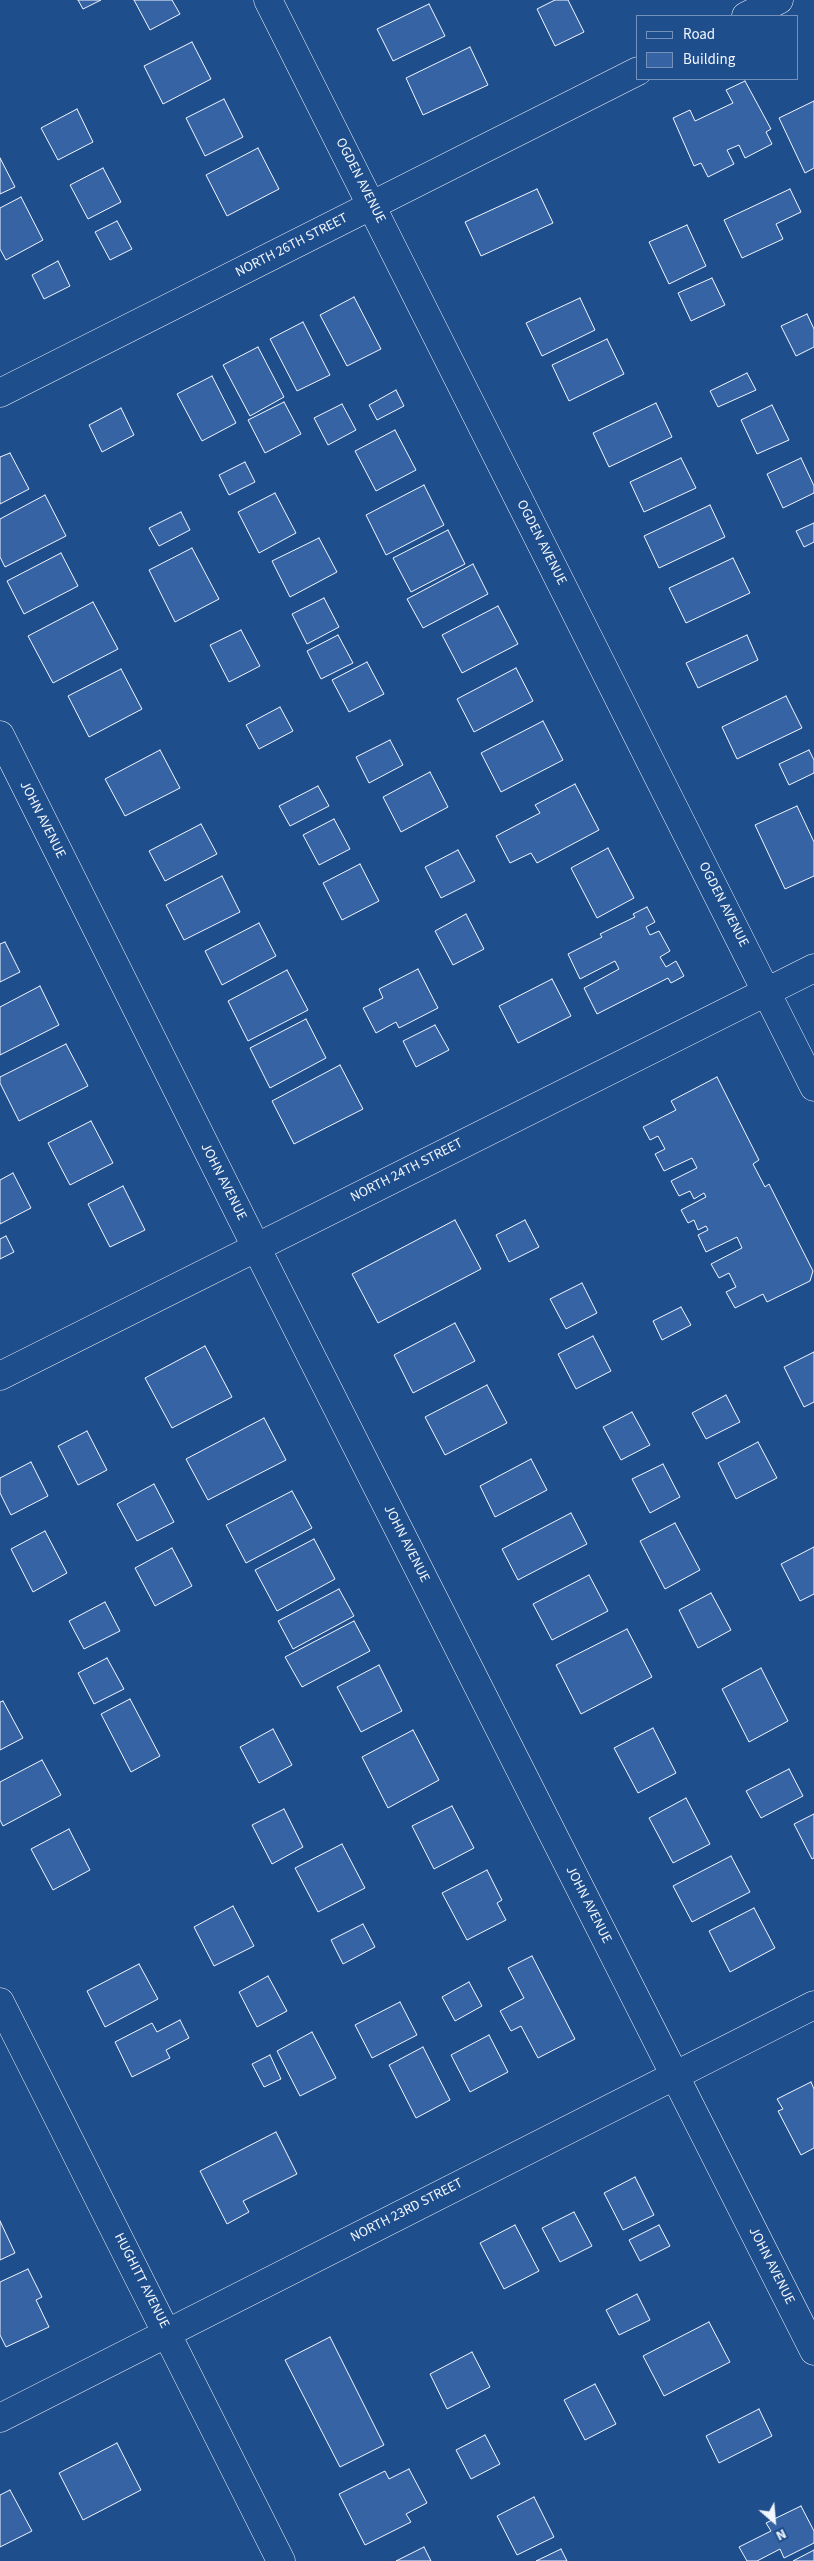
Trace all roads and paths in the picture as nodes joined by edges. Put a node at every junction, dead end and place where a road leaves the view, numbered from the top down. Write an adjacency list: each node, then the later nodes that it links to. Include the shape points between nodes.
1 (268, 0): 5 (street, OGDEN AVENUE)
2 (779, 0): 3 (street)
3 (748, 15)
4 (636, 72): 5 (street, NORTH 26TH STREET)
5 (372, 205): 6 (street, NORTH 26TH STREET); 9 (street, OGDEN AVENUE)
6 (0, 393)
7 (0, 735): 11 (street, JOHN AVENUE)
8 (814, 968): 9 (street, NORTH 24TH STREET)
9 (766, 992): 10 (street, OGDEN AVENUE); 11 (street, NORTH 24TH STREET)
10 (814, 1087)
11 (256, 1247): 12 (street, NORTH 24TH STREET); 15 (street, JOHN AVENUE)
12 (0, 1376)
13 (0, 2002): 16 (street, HUGHITT AVENUE)
14 (814, 2005): 15 (street, NORTH 23RD STREET)
15 (674, 2075): 16 (street, NORTH 23RD STREET); 17 (street, JOHN AVENUE)
16 (168, 2333): 18 (street, NORTH 23RD STREET); 19 (street, HUGHITT AVENUE)
17 (814, 2351)
18 (0, 2418)
19 (281, 2561)

